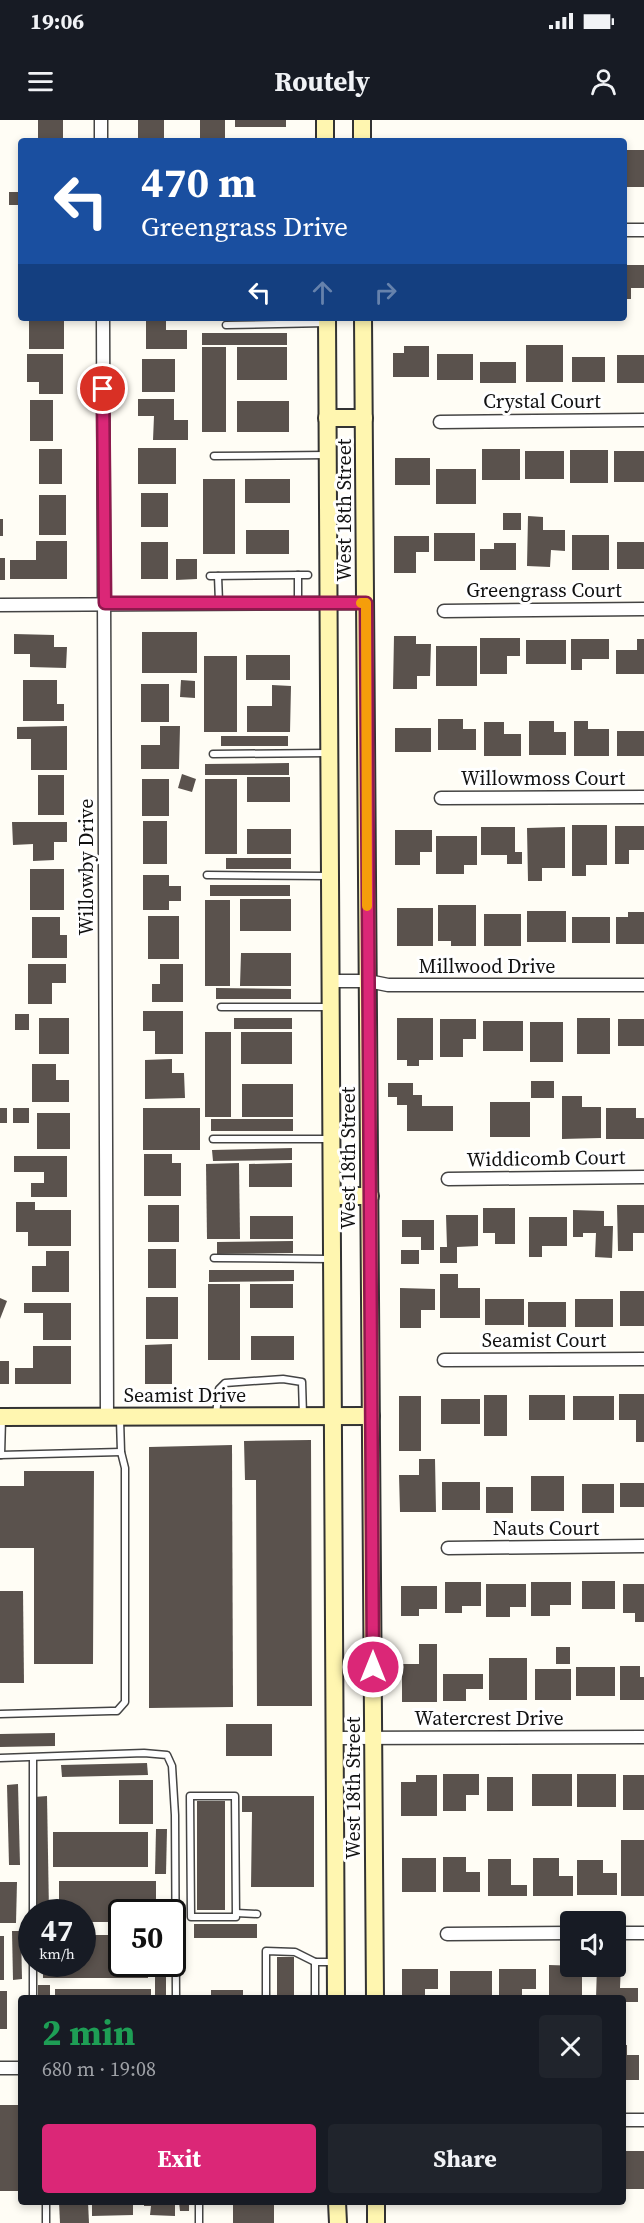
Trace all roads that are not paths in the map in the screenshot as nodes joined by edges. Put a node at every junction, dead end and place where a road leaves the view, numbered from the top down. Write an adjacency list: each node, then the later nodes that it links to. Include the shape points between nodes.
1 (101, 120): 4 (street)
2 (325, 120): 5 (main road)
3 (362, 120): 6 (main road)
4 (101, 138)
5 (325, 138)
6 (362, 138)
7 (627, 230): 8 (street)
8 (644, 230)
9 (103, 321): 24 (street, Willowby Drive)
10 (327, 321): 12 (lane); 13 (main road, West 18th Street)
11 (363, 321): 14 (main road, West 18th Street)
12 (226, 325)
13 (327, 418): 14 (main road); 17 (main road, West 18th Street)
14 (364, 418): 27 (main road, West 18th Street)
15 (644, 420): 16 (street, Crystal Court)
16 (440, 422)
17 (327, 455): 18 (lane); 26 (main road, West 18th Street)
18 (214, 456)
19 (298, 575): 21 (lane); 22 (lane); 25 (lane)
20 (210, 576): 21 (lane)
21 (218, 576): 23 (lane)
22 (308, 576)
23 (219, 602): 24 (street); 25 (street)
24 (105, 603): 28 (street); 52 (street, Willowby Drive)
25 (298, 603): 26 (street)
26 (329, 603): 27 (street); 31 (main road, West 18th Street)
27 (366, 603): 38 (main road, West 18th Street)
28 (0, 605)
29 (644, 609): 30 (street, Greengrass Court)
30 (444, 611)
31 (329, 753): 32 (lane); 36 (main road, West 18th Street)
32 (213, 754)
33 (644, 797): 34 (street, Willowmoss Court)
34 (441, 798)
35 (207, 875): 36 (lane)
36 (329, 876): 37 (main road, West 18th Street)
37 (330, 981): 38 (street, Millwood Drive); 41 (main road, West 18th Street)
38 (368, 981): 39 (street, Millwood Drive, via 388,985); 47 (main road, West 18th Street)
39 (644, 985)
40 (221, 1007): 41 (lane)
41 (330, 1007): 43 (main road, West 18th Street)
42 (213, 1139): 43 (lane)
43 (331, 1139): 46 (main road, West 18th Street)
44 (644, 1177): 45 (street, Widdicomb Court)
45 (448, 1179)
46 (332, 1196): 47 (main road); 49 (main road, West 18th Street)
47 (370, 1196): 56 (main road, West 18th Street)
48 (214, 1258): 49 (lane)
49 (331, 1259): 55 (main road, West 18th Street)
50 (644, 1359): 51 (street, Seamist Court)
51 (444, 1360)
52 (113, 1416): 53 (main road, Seamist Drive); 57 (main road, Seamist Drive); 58 (lane)
53 (216, 1416): 54 (main road, Seamist Drive); 54 (lane, via 219,1389 225,1383 284,1379 302,1382)
54 (303, 1416): 55 (main road, Seamist Drive)
55 (333, 1416): 56 (main road, Seamist Drive); 64 (main road, West 18th Street)
56 (371, 1416): 65 (main road, West 18th Street)
57 (1, 1417): 59 (lane)
58 (121, 1452): 59 (lane); 62 (lane, via 125,1468 125,1701 117,1711)
59 (1, 1455)
60 (644, 1546): 61 (street, Nauts Court)
61 (448, 1548)
62 (0, 1714)
63 (644, 1737): 65 (street, Watercrest Drive)
64 (335, 1738): 65 (street, Watercrest Drive); 76 (main road, West 18th Street)
65 (373, 1738): 83 (main road, West 18th Street)
66 (0, 1758): 67 (lane)
67 (33, 1758): 68 (lane); 79 (lane, via 167,1755 172,1766 174,1805)
68 (33, 1899)
69 (236, 1913): 69 (lane, via 235,1796 190,1796 190,1917 236,1917); 70 (lane)
70 (257, 1914)
71 (560, 1933): 74 (street)
72 (626, 1933): 73 (street)
73 (644, 1933)
74 (447, 1934)
75 (315, 1962): 76 (lane); 80 (lane, via 296,1952 266,1951); 81 (lane)
76 (336, 1962): 82 (main road, West 18th Street)
77 (33, 1977): 78 (lane)
78 (33, 1995)
79 (176, 1995)
80 (266, 1995)
81 (315, 1995)
82 (336, 1995)
83 (375, 1995)
84 (0, 2068): 85 (street)
85 (18, 2068)
86 (626, 2120): 87 (street)
87 (644, 2120)
88 (46, 2205): 92 (lane)
89 (199, 2205): 93 (lane)
90 (338, 2205): 94 (main road)
91 (376, 2205): 95 (main road)
92 (46, 2223)
93 (199, 2223)
94 (338, 2223)
95 (376, 2223)

